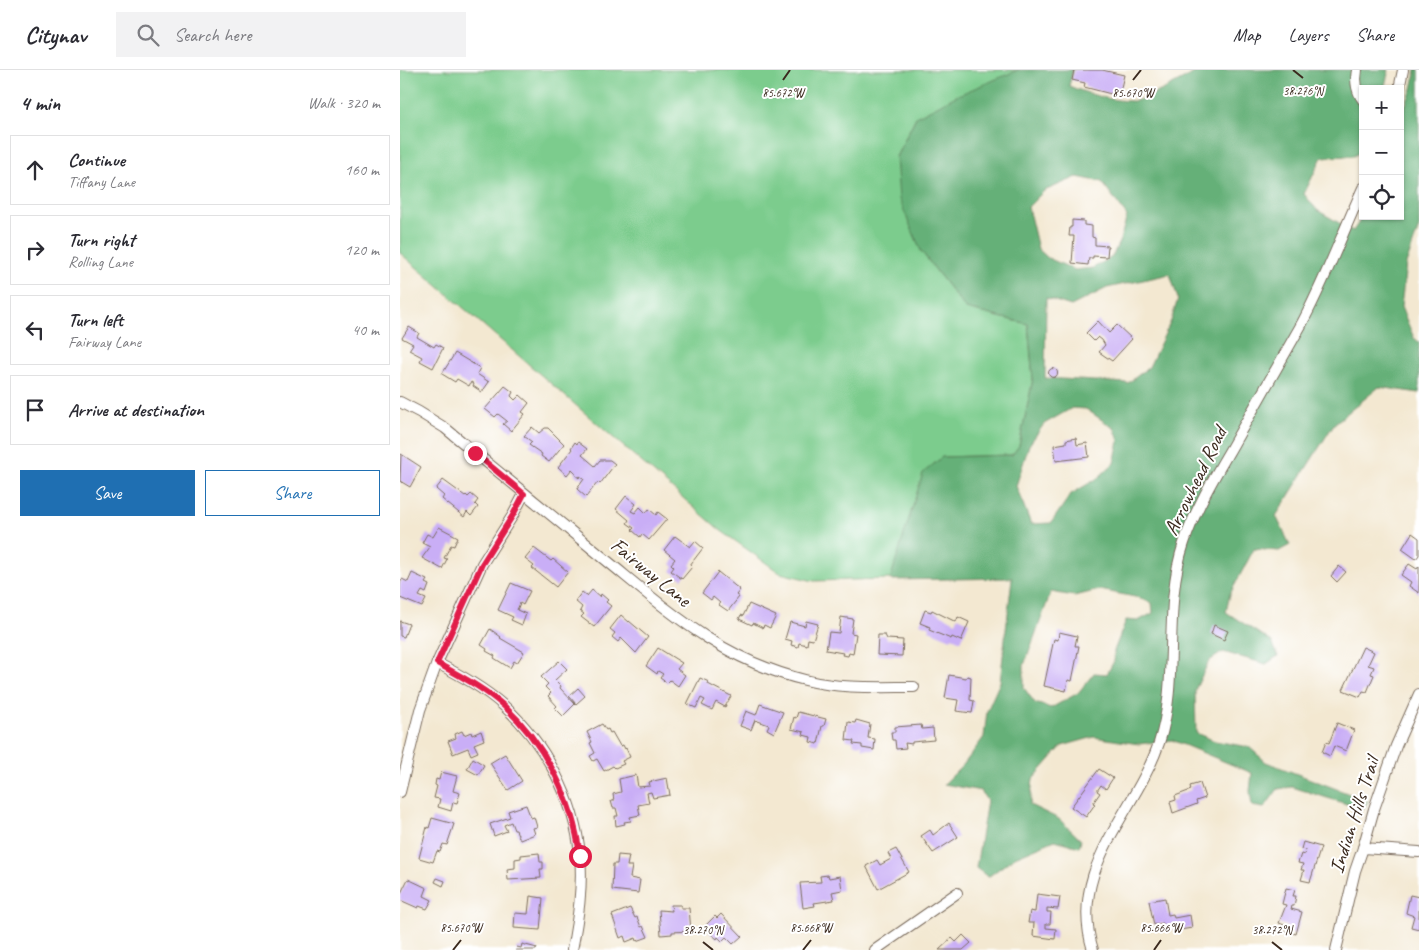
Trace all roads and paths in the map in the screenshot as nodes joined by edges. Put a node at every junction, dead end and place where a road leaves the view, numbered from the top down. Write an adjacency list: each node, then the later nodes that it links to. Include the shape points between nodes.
1 (1357, 70): 4 (street)
2 (1403, 70): 3 (street)
3 (1400, 85)
4 (1359, 94)
5 (1359, 197): 17 (street, Arrowhead Road, via 1300,326 1199,506 1184,543 1171,612 1166,717 1152,762 1111,833 1093,876 1087,909)
6 (400, 402): 7 (street, Fairway Lane, via 445,428)
7 (524, 494): 8 (street, via 482,564); 9 (street, Fairway Lane, via 693,629 737,656 805,680 838,686)
8 (437, 663): 11 (street, via 420,710); 15 (street, via 485,691 519,720 543,752 564,793 580,856 579,908)
9 (914, 686)
10 (1419, 694): 12 (street, Indian Hills Trail, via 1396,746)
11 (400, 792)
12 (1363, 848): 13 (street); 18 (street, Indian Hills Trail)
13 (1419, 852)
14 (956, 893): 16 (street)
15 (572, 950)
16 (875, 950)
17 (1092, 950)
18 (1336, 950)

